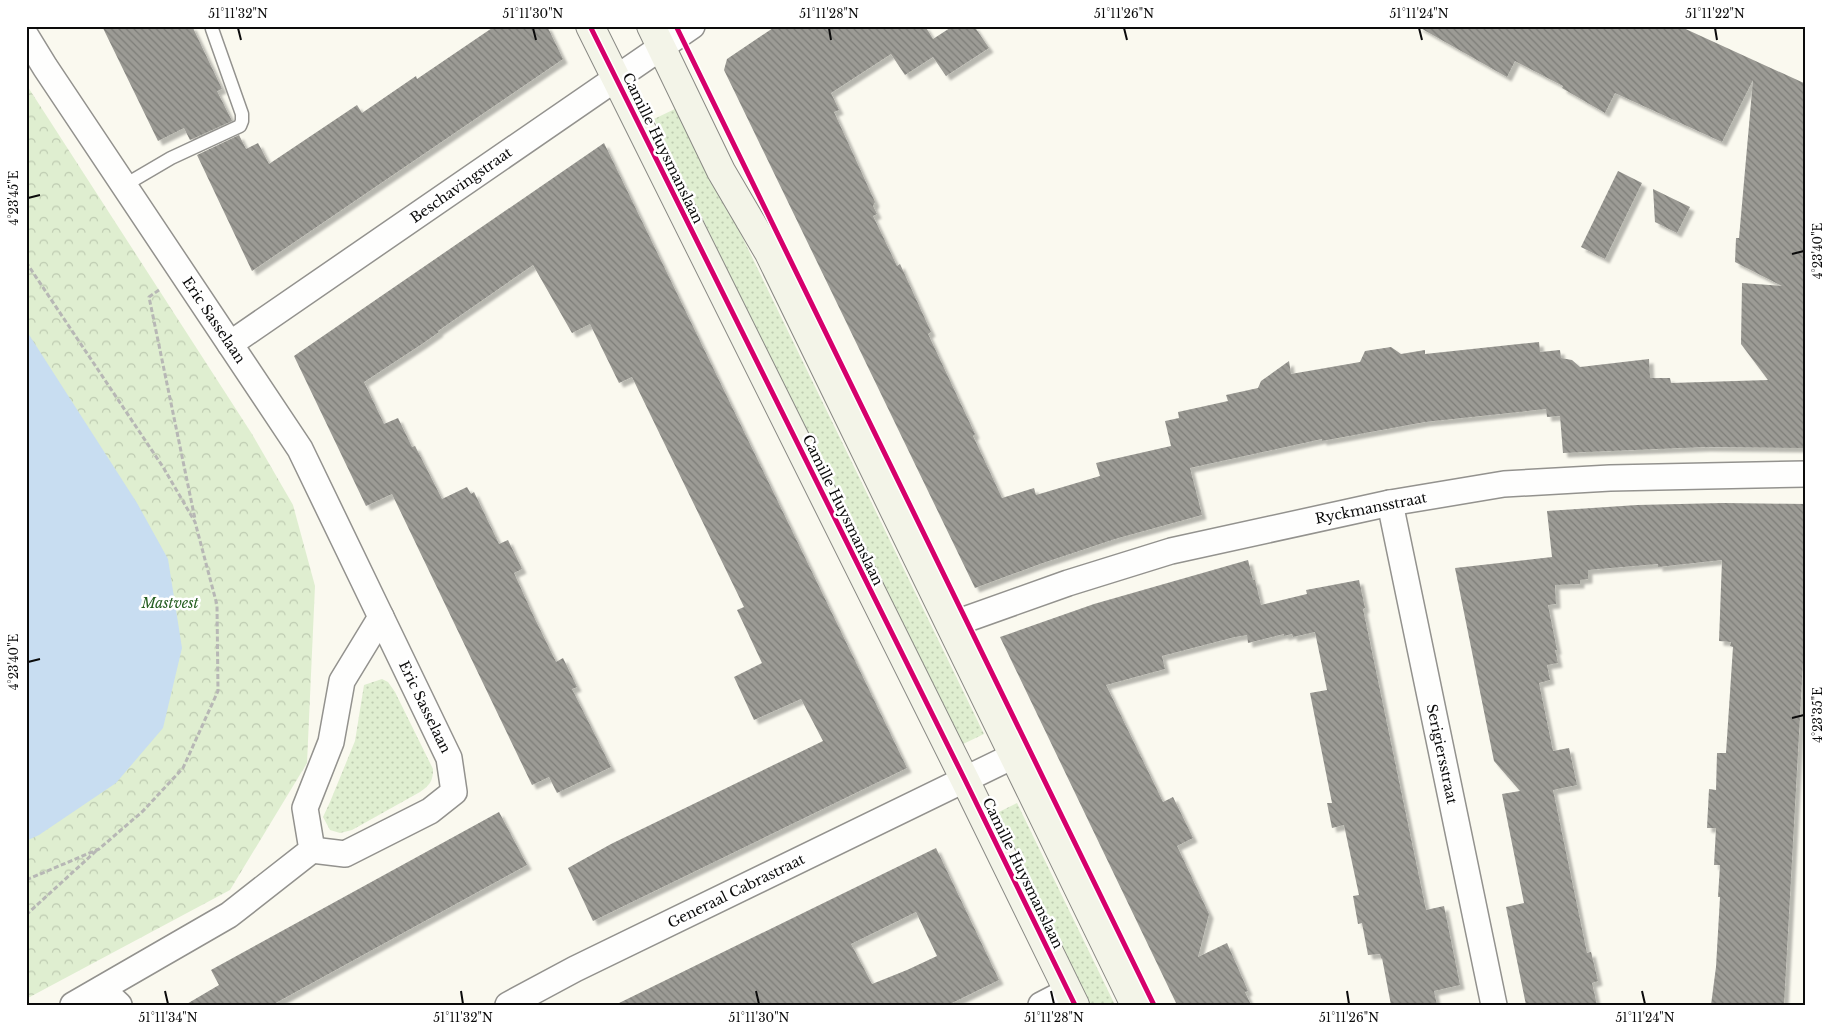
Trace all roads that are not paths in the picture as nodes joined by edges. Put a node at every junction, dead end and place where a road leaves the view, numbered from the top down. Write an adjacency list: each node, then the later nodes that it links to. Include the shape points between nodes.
1 (590, 26): 6 (street, Camille Huysmanslaan)
2 (692, 26): 5 (street, Beschavingstraat)
3 (212, 29): 7 (lane, via 242,114 240,126 172,158)
4 (26, 36): 7 (street, Eric Sasselaan)
5 (656, 37): 6 (street, Beschavingstraat); 12 (street, via 721,171 768,252)
6 (616, 78): 8 (street, Beschavingstraat); 14 (street, Camille Huysmanslaan)
7 (125, 185): 8 (street, Eric Sasselaan)
8 (230, 344): 11 (street, Eric Sasselaan, via 300,450)
9 (1806, 474): 10 (street, Ryckmansstraat, via 1504,484)
10 (1390, 503): 12 (street, Ryckmansstraat, via 1171,551); 22 (street, Serigiersstraat)
11 (381, 617): 15 (street, via 342,681 331,742 305,808); 15 (street, Eric Sasselaan, via 449,758 454,792 430,811 346,854)
12 (950, 625): 13 (street)
13 (1013, 756): 14 (street, Generaal Cabrastraat); 21 (street)
14 (965, 780): 17 (street, Camille Huysmanslaan); 19 (street, Generaal Cabrastraat)
15 (312, 850): 16 (street, via 229,915)
16 (111, 997): 18 (street)
17 (1072, 998): 20 (street)
18 (73, 1005)
19 (508, 1005)
20 (1041, 1005)
21 (1135, 1005)
22 (1494, 1005)

